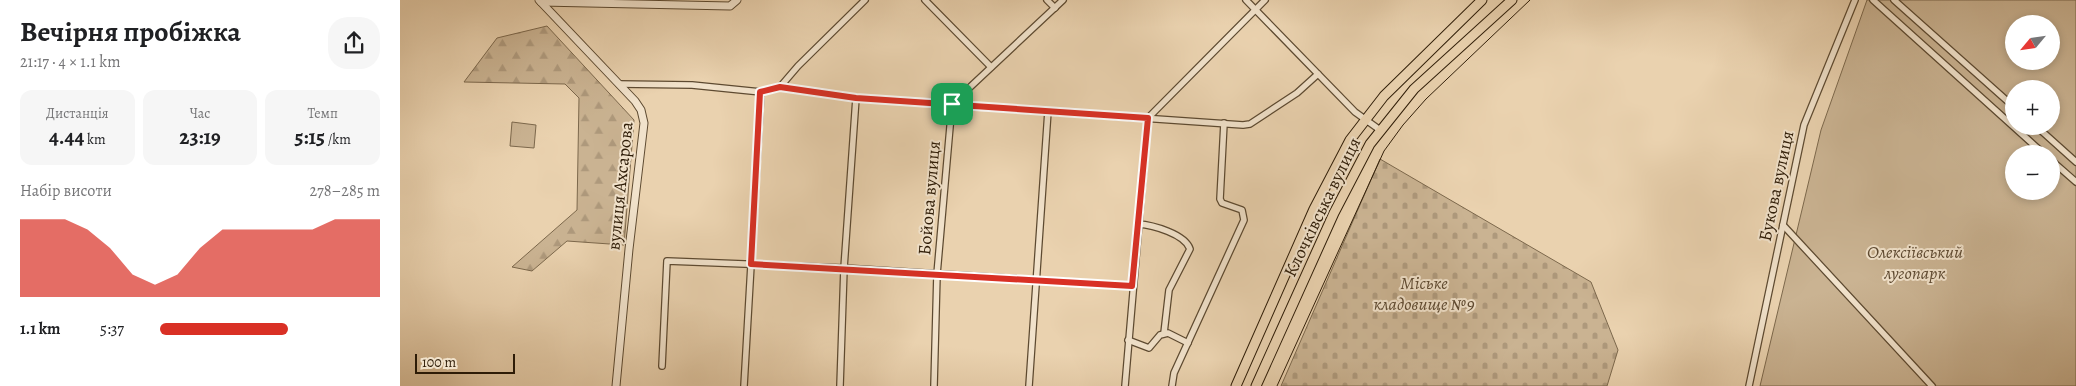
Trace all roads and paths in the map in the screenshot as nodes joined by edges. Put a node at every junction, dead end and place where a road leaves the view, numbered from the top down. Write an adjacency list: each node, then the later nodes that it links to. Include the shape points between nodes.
1 (737, 0): 13 (street, via 730,6)
2 (865, 0): 19 (street)
3 (925, 0): 16 (street)
4 (1047, 0): 14 (street)
5 (1063, 0): 14 (street)
6 (1246, 0): 15 (street)
7 (1264, 0): 15 (street)
8 (1482, 0): 26 (main road, Клочківська вулиця)
9 (1512, 0): 28 (main road, Клочківська вулиця, via 1414,89)
10 (1855, 0): 35 (street, Букова вулиця, via 1804,125)
11 (1874, 0): 30 (street)
12 (1894, 0): 22 (street)
13 (540, 1): 18 (street, вулиця Ахсарова)
14 (1055, 8): 16 (street)
15 (1255, 9): 17 (street); 25 (street)
16 (991, 67): 23 (street)
17 (1318, 74): 26 (street); 27 (street, via 1297,93 1250,124)
18 (619, 84): 20 (street, via 692,85); 45 (street, вулиця Ахсарова, via 642,110 644,123)
19 (780, 87): 20 (street); 21 (street)
20 (760, 92): 36 (street)
21 (856, 98): 23 (street); 37 (street)
22 (2005, 98)
23 (952, 104): 24 (street); 38 (street, Бойова вулиця)
24 (1048, 111): 25 (street); 39 (street)
25 (1148, 118): 27 (street); 34 (street)
26 (1364, 119): 28 (street); 52 (main road, Клочківська вулиця, via 1336,163)
27 (1224, 123): 43 (street, via 1220,200 1222,204 1242,210 1244,220)
28 (1380, 130): 53 (main road, Клочківська вулиця, via 1334,213)
29 (2046, 135): 31 (street)
30 (2034, 145)
31 (2076, 162)
32 (2060, 168): 33 (street)
33 (2076, 182)
34 (1138, 224): 40 (street); 41 (street, via 1158,227 1186,242 1190,249 1169,290)
35 (1783, 225): 54 (street, Букова вулиця); 55 (street)
36 (751, 264): 37 (street); 44 (street, via 668,261); 46 (street)
37 (844, 268): 38 (street); 47 (street)
38 (937, 274): 39 (street); 48 (street, Бойова вулиця)
39 (1038, 280): 40 (street); 49 (street)
40 (1132, 286): 42 (street)
41 (1164, 333): 42 (street, via 1149,348); 43 (street)
42 (1128, 340): 50 (street)
43 (1188, 343): 51 (street, via 1172,378)
44 (662, 366)
45 (616, 386)
46 (744, 386)
47 (840, 386)
48 (934, 386)
49 (1029, 386)
50 (1125, 386)
51 (1172, 386)
52 (1236, 386)
53 (1256, 386)
54 (1749, 386)
55 (1932, 386)

